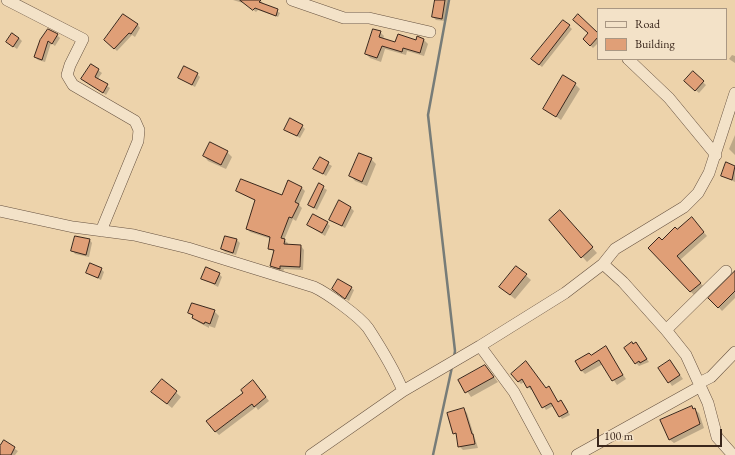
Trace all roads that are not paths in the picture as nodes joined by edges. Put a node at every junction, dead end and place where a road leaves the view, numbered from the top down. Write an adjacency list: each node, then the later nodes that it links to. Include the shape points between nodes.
1 (7, 0): 8 (street, via 83,39 67,75 73,85 135,121 139,130 138,141)
2 (292, 0): 3 (street, via 344,18 369,18)
3 (430, 32)
4 (629, 60): 6 (street, via 669,98)
5 (735, 93): 6 (street)
6 (716, 155): 9 (street, via 698,193 684,207 615,249)
7 (0, 211): 8 (street)
8 (101, 231): 15 (street, via 134,235 188,248 314,286 325,292 367,328 393,367)
9 (604, 264): 11 (street); 12 (street, via 565,293)
10 (726, 271): 11 (street)
11 (666, 330): 14 (street, via 686,355)
12 (480, 346): 15 (street); 17 (street, via 514,392)
13 (735, 352): 14 (street, via 711,377)
14 (700, 384): 18 (street); 19 (street, via 710,408 717,437)
15 (403, 391): 16 (street)
16 (311, 455)
17 (548, 455)
18 (577, 455)
19 (733, 455)

